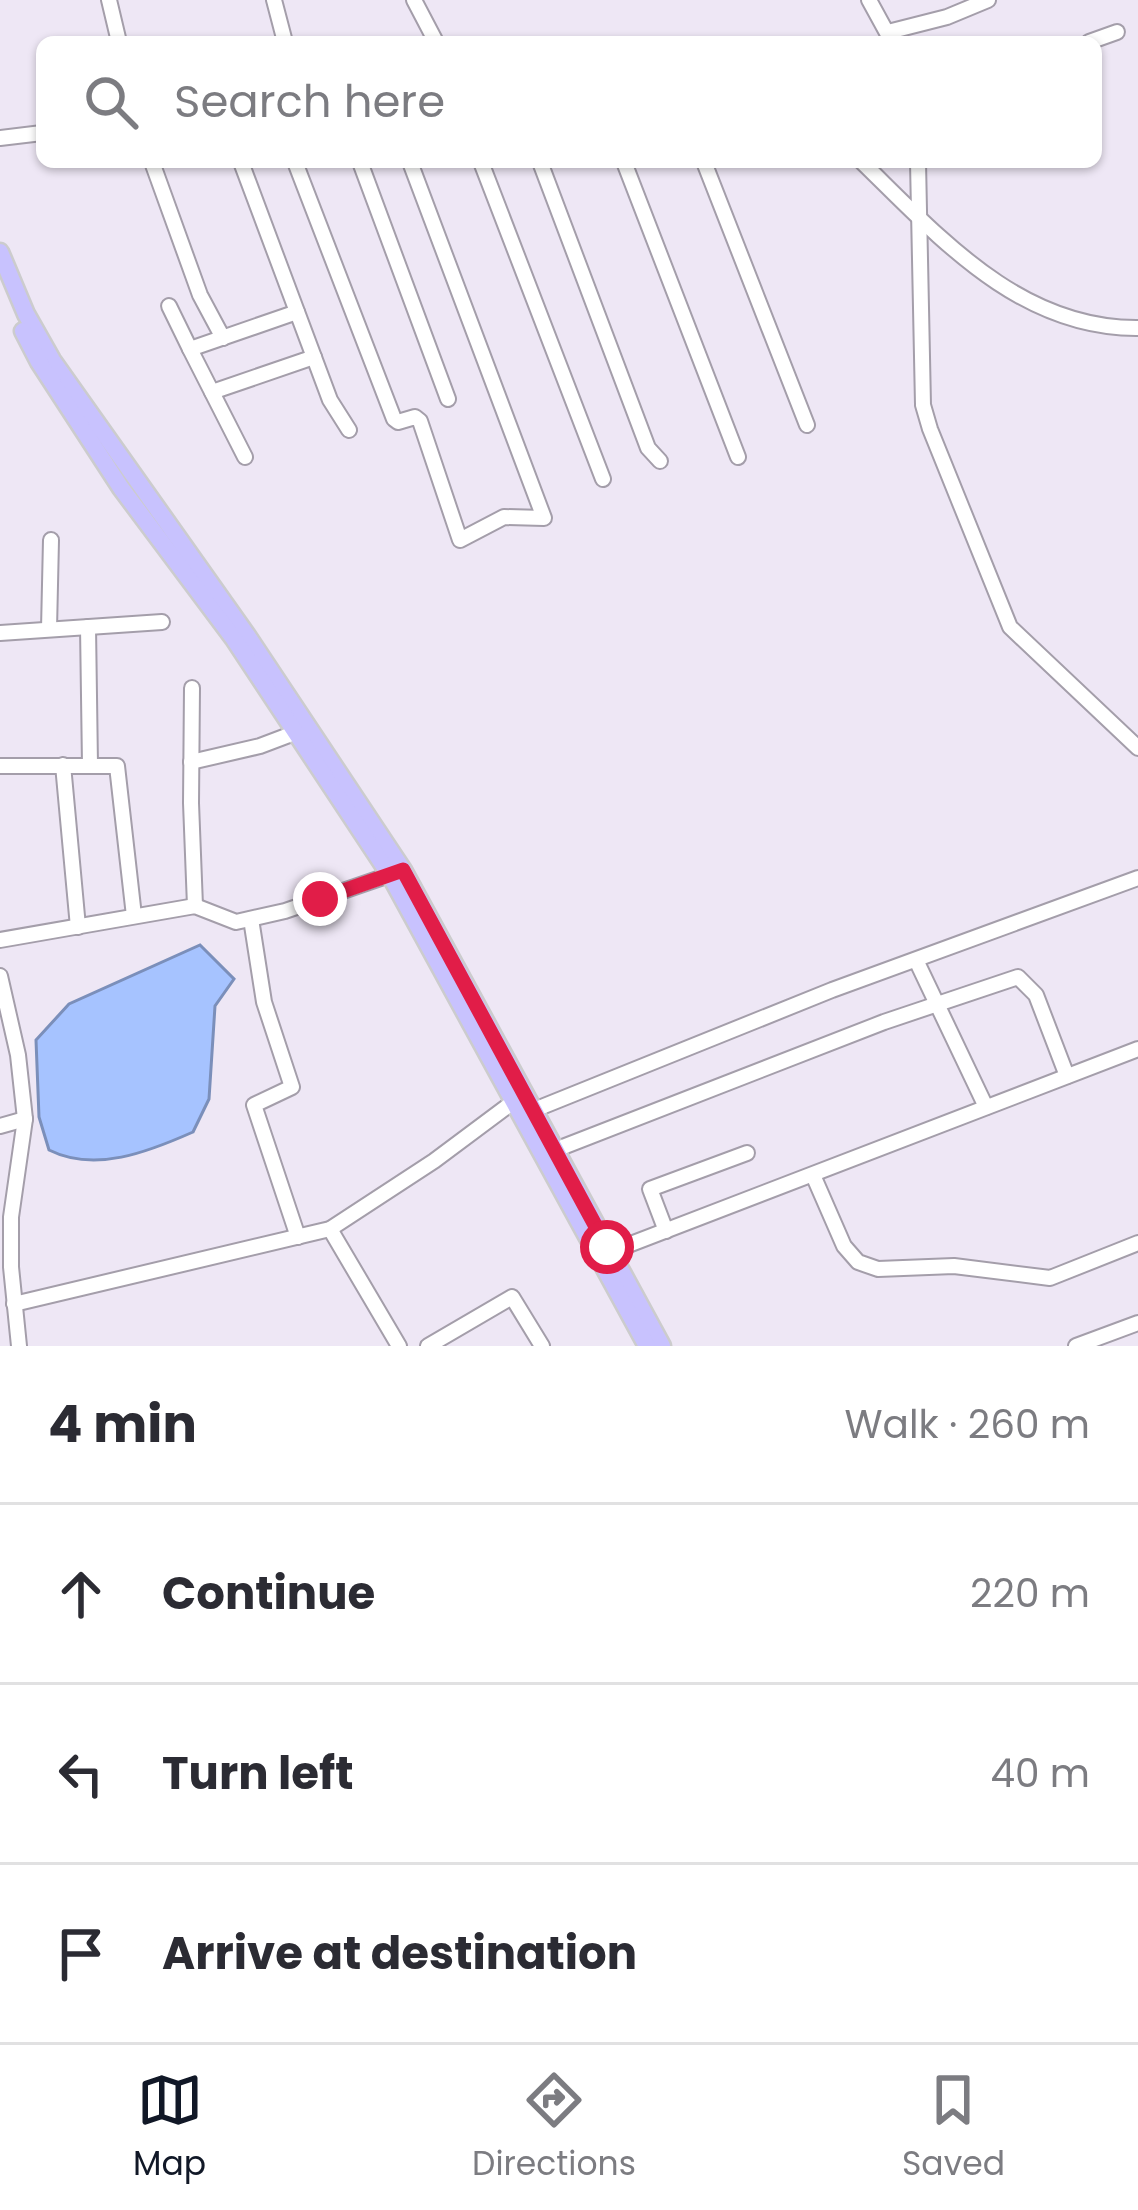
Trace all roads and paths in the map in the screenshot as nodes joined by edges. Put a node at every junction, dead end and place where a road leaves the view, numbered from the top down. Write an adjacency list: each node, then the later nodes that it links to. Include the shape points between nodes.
1 (109, 0): 7 (street)
2 (274, 0): 8 (street)
3 (414, 0): 9 (street)
4 (869, 0): 10 (street)
5 (988, 0): 11 (street)
6 (1117, 32): 12 (street)
7 (118, 36)
8 (283, 36)
9 (433, 36)
10 (889, 36)
11 (893, 36)
12 (1102, 37)
13 (36, 134): 14 (street)
14 (0, 138)
15 (154, 168): 32 (street)
16 (243, 168): 30 (street)
17 (297, 168): 19 (street, via 394,419 420,421 460,540 504,517 544,518)
18 (362, 168): 36 (street)
19 (412, 168)
20 (483, 168): 42 (street)
21 (543, 168): 41 (street, via 648,448)
22 (626, 168): 40 (street)
23 (706, 168): 37 (street)
24 (868, 168): 26 (street)
25 (918, 168): 26 (street)
26 (922, 220): 31 (street, via 949,249 1044,310); 50 (street, via 925,414 1006,620)
27 (0, 253): 55 (main road, via 52,360 271,669)
28 (0, 281): 49 (main road, via 39,362 121,488)
29 (169, 306): 33 (street)
30 (297, 312): 32 (street); 34 (street)
31 (1138, 328)
32 (224, 338): 33 (street)
33 (190, 350): 35 (street)
34 (314, 357): 35 (street); 38 (street)
35 (212, 392): 39 (street)
36 (448, 399)
37 (807, 425)
38 (349, 430)
39 (245, 457)
40 (738, 457)
41 (660, 461)
42 (603, 479)
43 (51, 540): 46 (street)
44 (162, 622): 45 (street)
45 (88, 627): 46 (street); 53 (street)
46 (49, 629): 47 (street)
47 (0, 633)
48 (193, 688): 51 (street)
49 (297, 732): 51 (street); 55 (main road)
50 (1138, 748)
51 (191, 762): 57 (street)
52 (63, 765): 53 (street); 54 (street); 60 (street)
53 (90, 765): 58 (street, via 118,768)
54 (0, 766)
55 (397, 872): 59 (street); 67 (main road); 69 (main road)
56 (1138, 878): 62 (street)
57 (194, 906): 58 (street); 59 (street, via 236,922)
58 (134, 916): 60 (street)
59 (251, 919): 77 (street, via 264,1001 292,1087 254,1105)
60 (78, 927): 61 (street)
61 (0, 940)
62 (916, 960): 64 (street); 69 (street)
63 (0, 976): 70 (street)
64 (938, 1004): 66 (street, via 1004,979 1025,980); 68 (street); 72 (street)
65 (1138, 1049): 66 (street)
66 (1066, 1076): 68 (street)
67 (513, 1102): 75 (street); 87 (main road)
68 (986, 1107): 74 (street)
69 (534, 1110): 72 (main road)
70 (25, 1118): 71 (street); 80 (street, via 11,1217)
71 (0, 1126)
72 (555, 1150): 79 (main road)
73 (747, 1153): 76 (street, via 650,1189)
74 (813, 1174): 76 (street); 78 (street, via 844,1246 878,1269 954,1266 1050,1278)
75 (330, 1229): 77 (street); 84 (street)
76 (666, 1232): 79 (street)
77 (298, 1238): 80 (street)
78 (1138, 1243)
79 (610, 1252): 88 (main road)
80 (14, 1304): 83 (street)
81 (1138, 1323): 82 (street)
82 (1113, 1340): 89 (street)
83 (19, 1346)
84 (399, 1346)
85 (428, 1346): 86 (street, via 512,1297)
86 (542, 1346)
87 (647, 1346)
88 (662, 1346)
89 (1076, 1346)

